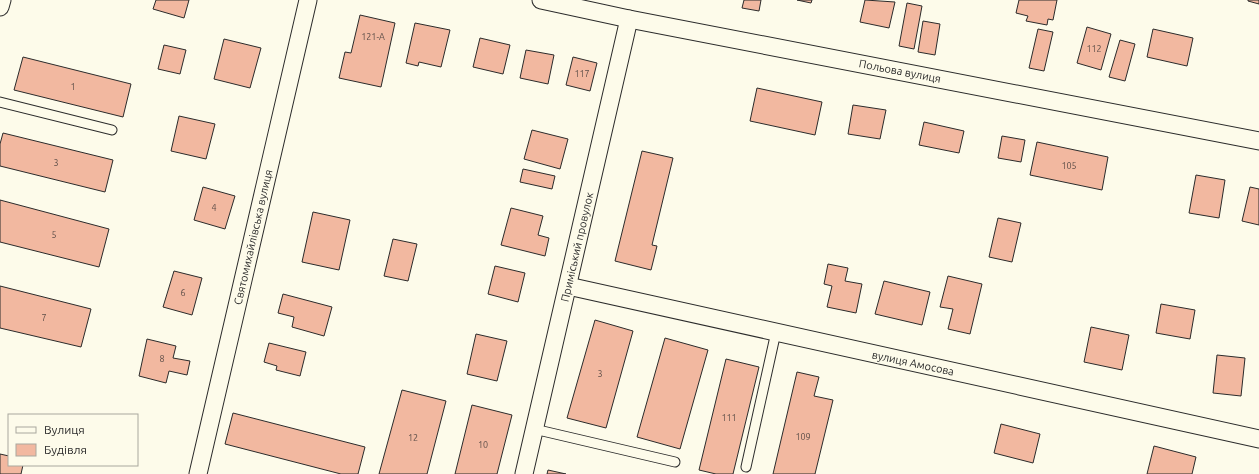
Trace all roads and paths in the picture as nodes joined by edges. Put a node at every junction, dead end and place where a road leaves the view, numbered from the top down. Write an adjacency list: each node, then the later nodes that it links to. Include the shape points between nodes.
1 (2, 0): 4 (street)
2 (308, 0): 15 (street, Святомихайлівська вулиця)
3 (541, 0): 5 (street, Польова вулиця)
4 (0, 7)
5 (629, 19): 8 (street, Польова вулиця); 9 (street, Приміський провулок)
6 (0, 102): 7 (lane)
7 (112, 130)
8 (1259, 141)
9 (568, 286): 10 (street, вулиця Амосова); 11 (street, Приміський провулок)
10 (776, 332): 12 (street, вулиця Амосова); 14 (lane)
11 (534, 429): 13 (lane); 16 (street, Приміський провулок)
12 (1259, 439)
13 (675, 462)
14 (746, 467)
15 (198, 474)
16 (524, 474)

